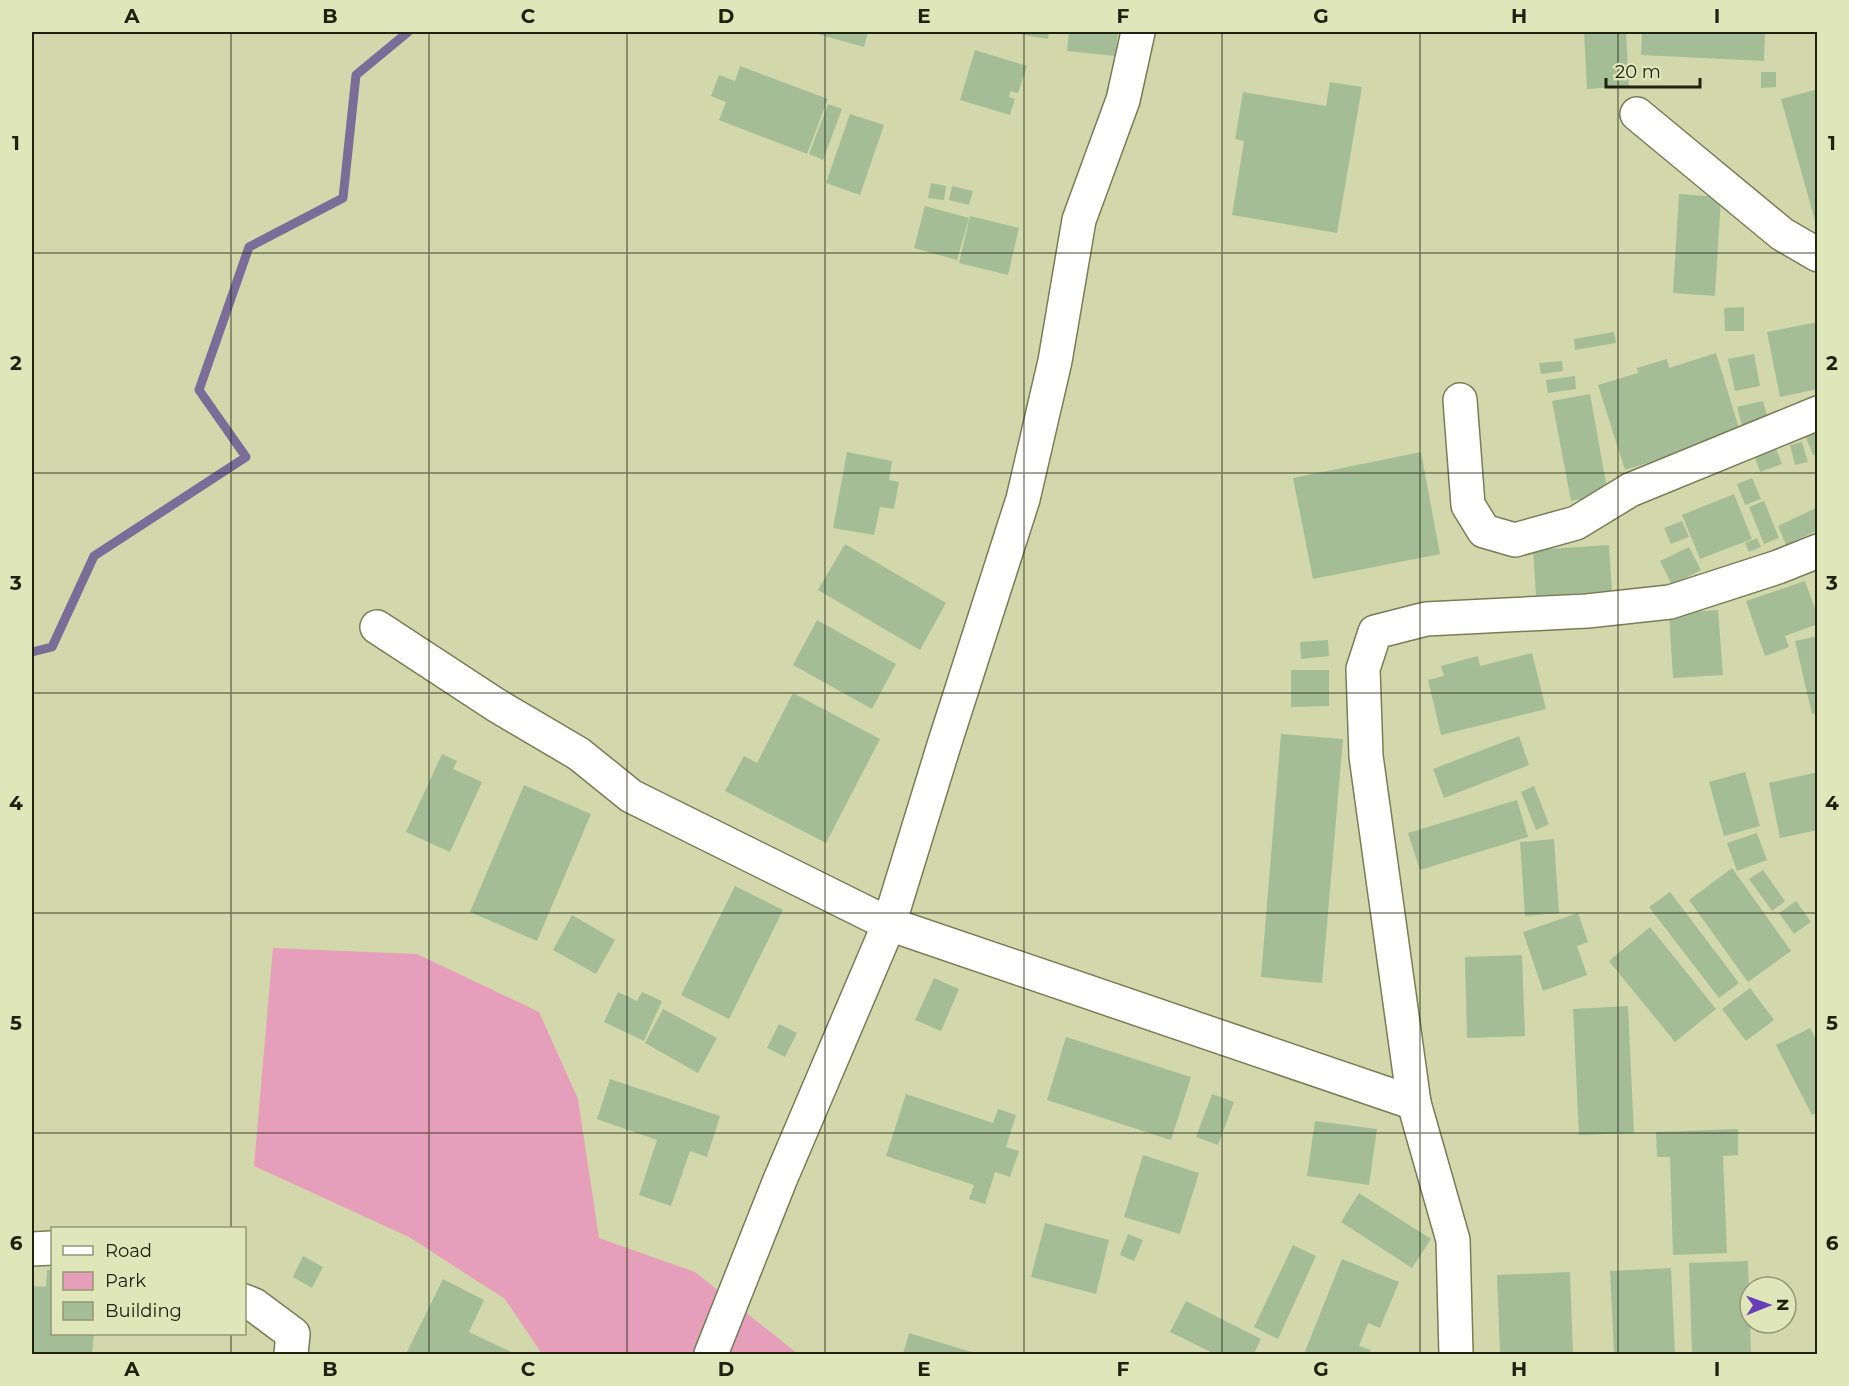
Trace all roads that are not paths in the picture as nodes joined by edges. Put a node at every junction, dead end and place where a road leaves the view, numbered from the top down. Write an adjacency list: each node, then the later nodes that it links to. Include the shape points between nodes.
1 (1138, 32): 8 (street, via 1123,100 1079,220 1055,361 1023,499)
2 (1637, 114): 3 (street, via 1782,234)
3 (1818, 255)
4 (1460, 400): 5 (street, via 1468,505 1484,531 1515,540 1576,523 1630,490)
5 (1818, 413)
6 (1818, 551): 9 (street, via 1670,602 1587,611 1426,619 1375,632 1363,669 1366,756)
7 (377, 627): 8 (street, via 579,754 631,796)
8 (889, 924): 9 (street); 14 (street)
9 (1414, 1103): 15 (street, via 1453,1240)
10 (51, 1248): 11 (street)
11 (32, 1249)
12 (246, 1302): 13 (street, via 293,1334)
13 (291, 1354)
14 (711, 1354)
15 (1456, 1354)

